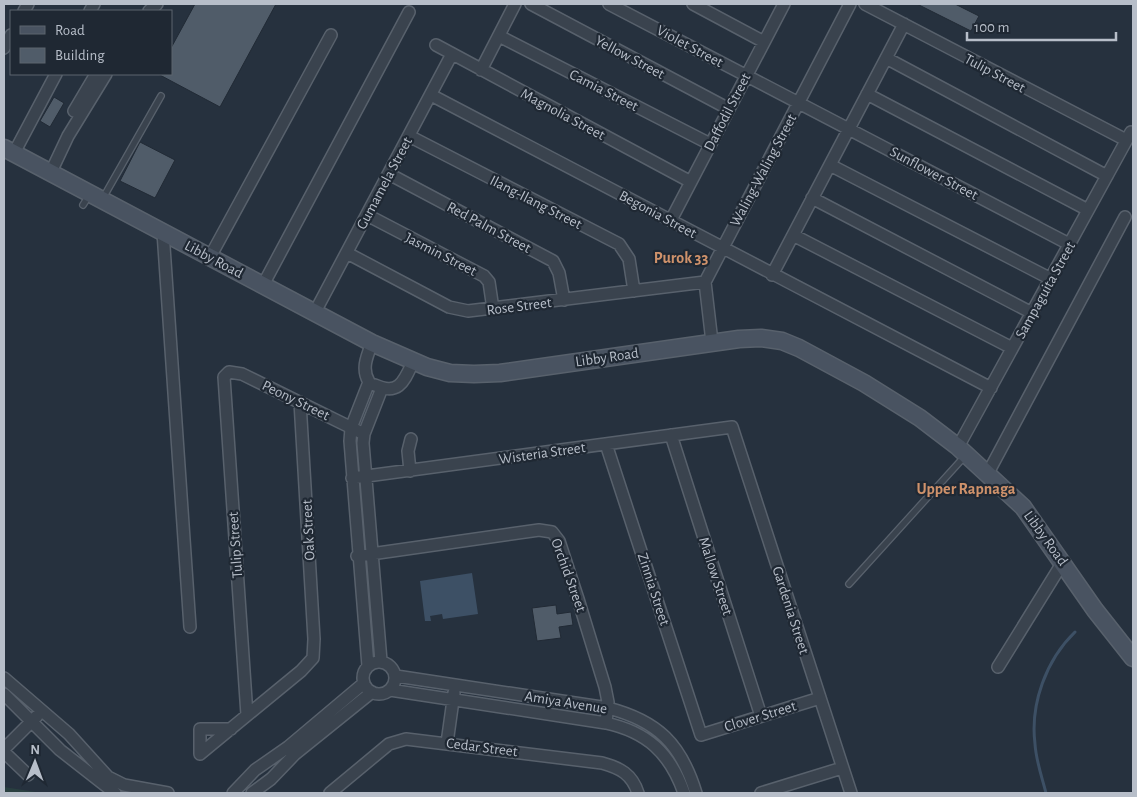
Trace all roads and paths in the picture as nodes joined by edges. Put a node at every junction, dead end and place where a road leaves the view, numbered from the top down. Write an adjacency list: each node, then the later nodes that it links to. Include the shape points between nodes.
1 (515, 4): 11 (street)
2 (531, 4): 26 (street, Yellow Street)
3 (609, 4): 20 (street, Violet Street)
4 (692, 4): 13 (street)
5 (850, 4): 25 (street, Waling-Waling Street)
6 (865, 4): 9 (street, Tulip Street)
7 (781, 5): 13 (street, Daffodil Street)
8 (409, 12): 52 (street)
9 (904, 24): 17 (street); 29 (street, Tulip Street)
10 (332, 35): 48 (street)
11 (498, 36): 18 (street); 30 (street, Camia Street)
12 (10, 37): 15 (street)
13 (764, 42): 20 (street, Daffodil Street)
14 (436, 46): 16 (street, Magnolia Street)
15 (4, 48)
16 (452, 54): 18 (street, Magnolia Street); 23 (street, Gumamela Street)
17 (886, 58): 22 (street); 35 (street)
18 (481, 70): 36 (street, Magnolia Street)
19 (55, 75): 31 (street)
20 (746, 75): 25 (street, Violet Street); 26 (street, Daffodil Street)
21 (100, 76): 33 (street)
22 (867, 94): 27 (street); 39 (street)
23 (431, 95): 28 (street, Gumamela Street); 42 (street, Begonia Street)
24 (161, 96): 38 (lane)
25 (798, 103): 27 (street, Sunflower Street); 46 (street, Waling-Waling Street)
26 (729, 109): 30 (street, Daffodil Street)
27 (849, 129): 32 (street); 45 (street, Sunflower Street)
28 (409, 136): 34 (street, Gumamela Street); 53 (street, Ilang-Ilang Street, via 619,244 629,259)
29 (1128, 136): 35 (street, Sampaguita Street)
30 (710, 144): 36 (street, Daffodil Street)
31 (9, 151): 33 (main road, Libby Road)
32 (830, 164): 37 (street); 50 (street)
33 (47, 171): 38 (main road, Libby Road)
34 (389, 174): 40 (street, Gumamela Street); 54 (street, Red Palm Street, via 552,261 559,273)
35 (1107, 176): 39 (street, Sampaguita Street)
36 (691, 182): 42 (street, Daffodil Street)
37 (812, 198): 44 (street); 57 (street)
38 (91, 199): 43 (main road, Libby Road)
39 (1088, 210): 45 (street, Sampaguita Street)
40 (366, 215): 47 (street, Gumamela Street); 55 (street, Jasmin Street, via 484,276 490,286)
41 (1125, 217): 75 (street)
42 (671, 220): 46 (street, Begonia Street)
43 (163, 232): 48 (main road, Libby Road); 82 (street)
44 (793, 235): 49 (street); 60 (street)
45 (1070, 244): 50 (street, Sampaguita Street)
46 (722, 248): 49 (street, Begonia Street); 51 (street, Waling-Waling Street)
47 (347, 253): 55 (street, Rose Street, via 449,308 468,311); 56 (street, Gumamela Street)
48 (210, 257): 52 (main road, Libby Road)
49 (772, 274): 65 (street, Begonia Street)
50 (1051, 279): 57 (street, Sampaguita Street)
51 (705, 282): 53 (street, Rose Street); 58 (street)
52 (263, 285): 56 (main road, Libby Road)
53 (634, 291): 54 (street, Rose Street)
54 (564, 300): 55 (street, Rose Street)
55 (493, 309)
56 (315, 312): 59 (main road, Libby Road)
57 (1032, 312): 60 (street, Sampaguita Street)
58 (712, 342): 61 (main road, Libby Road, via 500,373 450,373); 73 (main road, Libby Road, via 761,338 799,348 920,418)
59 (372, 343): 61 (main road, Libby Road); 63 (street, via 365,374)
60 (1012, 348): 65 (street, Sampaguita Street)
61 (412, 362): 64 (street, via 402,383 393,389)
62 (226, 374): 66 (street, Peony Street, via 233,371 242,374); 98 (street, Tulip Street, via 224,384)
63 (369, 382): 64 (street); 68 (street)
64 (382, 388): 69 (street)
65 (991, 388): 73 (street, Sampaguita Street)
66 (300, 402): 68 (street, Peony Street); 98 (street, Oak Street, via 313,658)
67 (732, 427): 70 (street, Wisteria Street); 94 (street, Gardenia Street)
68 (351, 428): 69 (street, Peony Street); 77 (street)
69 (364, 434): 76 (street)
70 (672, 435): 72 (street, Wisteria Street); 99 (street, Mallow Street)
71 (411, 439): 74 (street, via 408,451)
72 (606, 444): 74 (street, Wisteria Street); 103 (street, Zinnia Street)
73 (962, 451): 75 (main road, Libby Road); 81 (lane)
74 (410, 471): 76 (street, Wisteria Street)
75 (988, 473): 80 (main road, Libby Road, via 1023,507)
76 (365, 476): 77 (street, Wisteria Street); 78 (street)
77 (352, 478): 79 (street)
78 (372, 554): 79 (street, Orchid Street); 84 (street); 96 (street, Orchid Street, via 554,528 591,637)
79 (358, 556): 85 (street)
80 (1063, 562): 83 (main road, Libby Road); 86 (street)
81 (849, 584)
82 (190, 627)
83 (1133, 658)
84 (382, 662): 85 (street); 87 (street, via 392,668)
85 (368, 666): 89 (street, via 363,674)
86 (998, 667)
87 (396, 676): 90 (street, Amiya Avenue); 91 (street)
88 (4, 678): 97 (street)
89 (364, 683): 92 (street); 106 (street)
90 (455, 685): 95 (street); 96 (street, Amiya Avenue)
91 (390, 690): 92 (street, via 380,694); 95 (street, Amiya Avenue)
92 (372, 692): 106 (street)
93 (4, 694): 100 (street)
94 (820, 698): 99 (street, Clover Street); 107 (street, Gardenia Street)
95 (454, 699): 101 (street, Amiya Avenue); 104 (street)
96 (608, 708): 101 (street, Orchid Street); 118 (street, Amiya Avenue, via 634,716 660,731 684,761)
97 (41, 711): 100 (street); 109 (street, via 77,742)
98 (247, 716): 102 (street)
99 (761, 716): 103 (street, Clover Street)
100 (32, 721): 105 (street); 109 (street, via 60,750)
101 (606, 723): 117 (street, Amiya Avenue, via 629,729 650,741 674,769)
102 (231, 729)
103 (701, 735)
104 (447, 743): 110 (street, Cedar Street, via 398,740); 116 (street, Cedar Street, via 602,762 630,777)
105 (4, 751): 108 (street)
106 (286, 755): 114 (street, via 255,770); 115 (street, via 271,779)
107 (842, 768): 111 (street); 119 (street, Gardenia Street)
108 (28, 775)
109 (99, 776): 112 (street); 113 (street, via 124,785)
110 (333, 792)
111 (769, 792)
112 (115, 793)
113 (168, 793)
114 (233, 793)
115 (252, 793)
116 (638, 793)
117 (684, 793)
118 (696, 793)
119 (851, 793)

